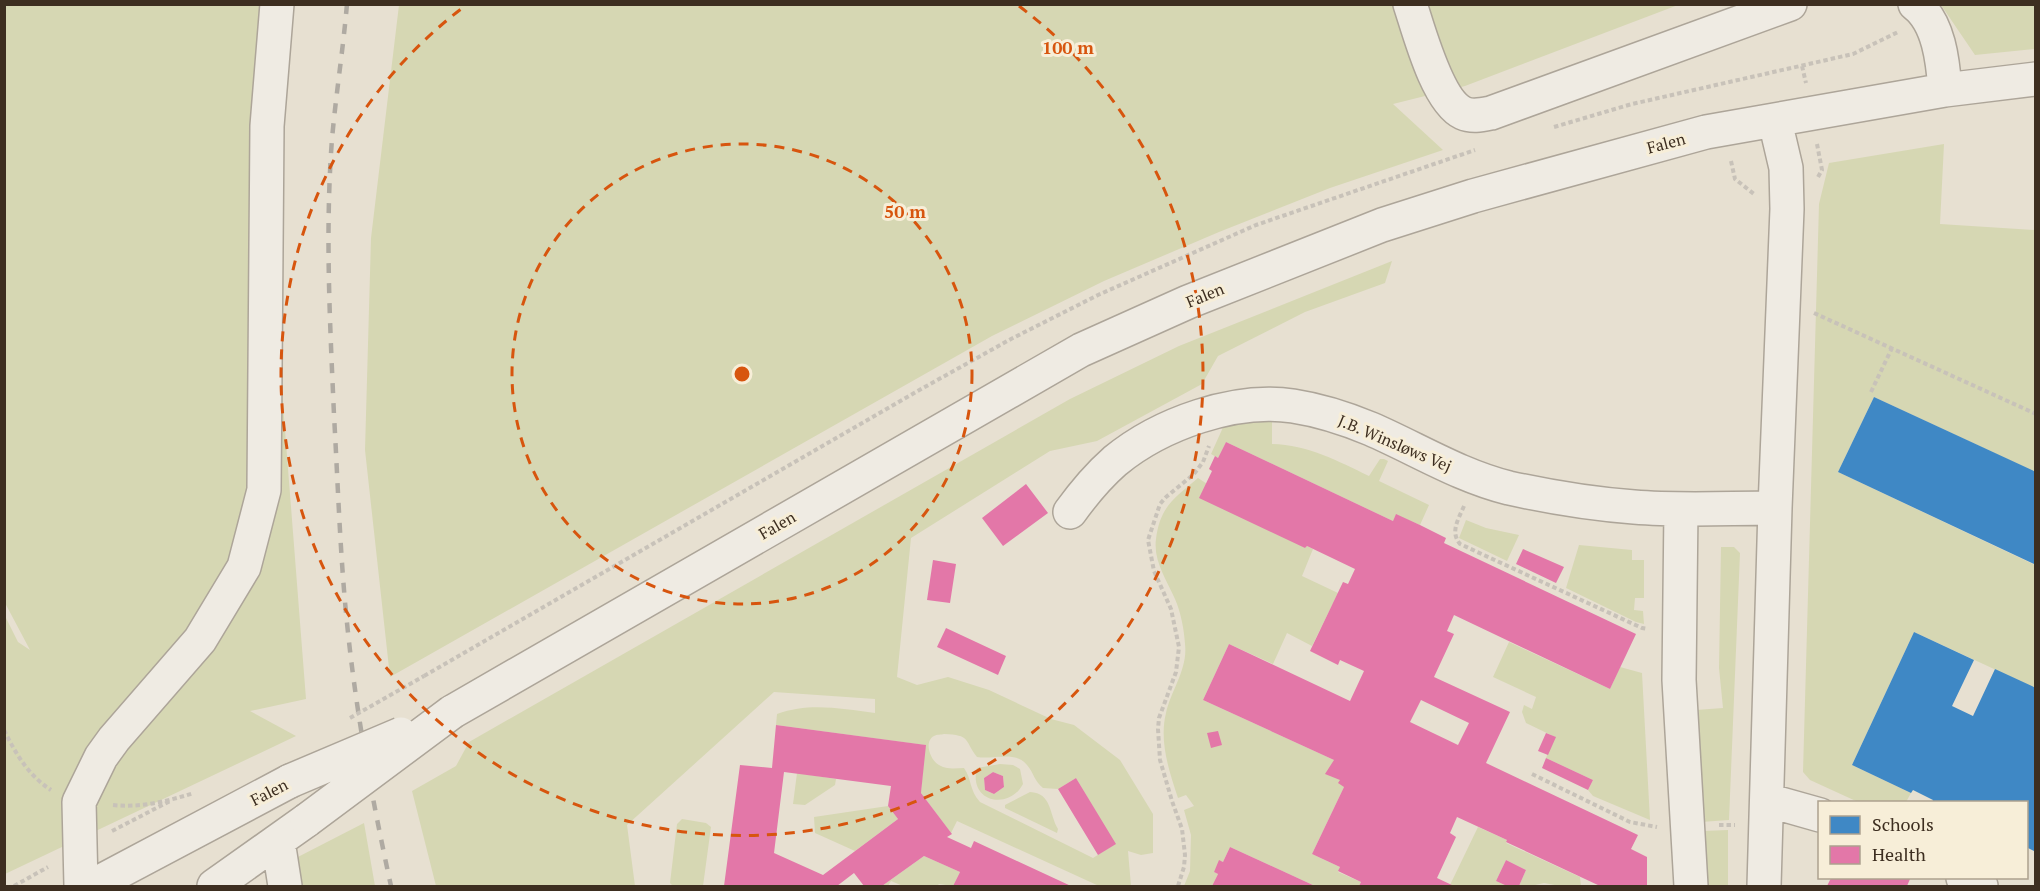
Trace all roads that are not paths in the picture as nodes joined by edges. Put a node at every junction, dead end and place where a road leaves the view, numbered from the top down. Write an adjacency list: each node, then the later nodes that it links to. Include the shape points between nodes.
1 (277, 4): 16 (street, via 267,126 264,490 244,567 200,640 114,739 83,793 79,802)
2 (1410, 4): 3 (street, via 1440,88 1455,108 1476,116)
3 (1790, 4)
4 (1915, 4): 6 (street, via 1927,18 1942,51)
5 (2036, 79): 6 (street, Falen)
6 (1946, 90): 7 (street, Falen)
7 (1775, 121): 8 (street, via 1786,168 1787,209); 11 (street, Falen, via 1706,132 1382,225 1081,350)
8 (1775, 508): 9 (street, J.B. Winsløws Vej); 12 (street)
9 (1681, 509): 10 (street, J.B. Winsløws Vej, via 1573,501 1507,487 1474,477 1340,417 1292,406 1257,405 1198,416 1132,449 1114,462); 20 (street, via 1679,680)
10 (1070, 512)
11 (452, 712): 14 (street, Falen, bridge); 17 (street, Falen, bridge, via 290,781)
12 (1766, 813): 13 (street); 21 (street)
13 (1818, 815)
14 (278, 841): 18 (street, Falen); 19 (street)
15 (1965, 879): 22 (street)
16 (81, 886)
17 (92, 886)
18 (214, 886)
19 (285, 886)
20 (1691, 886)
21 (1764, 886)
22 (1982, 886)

